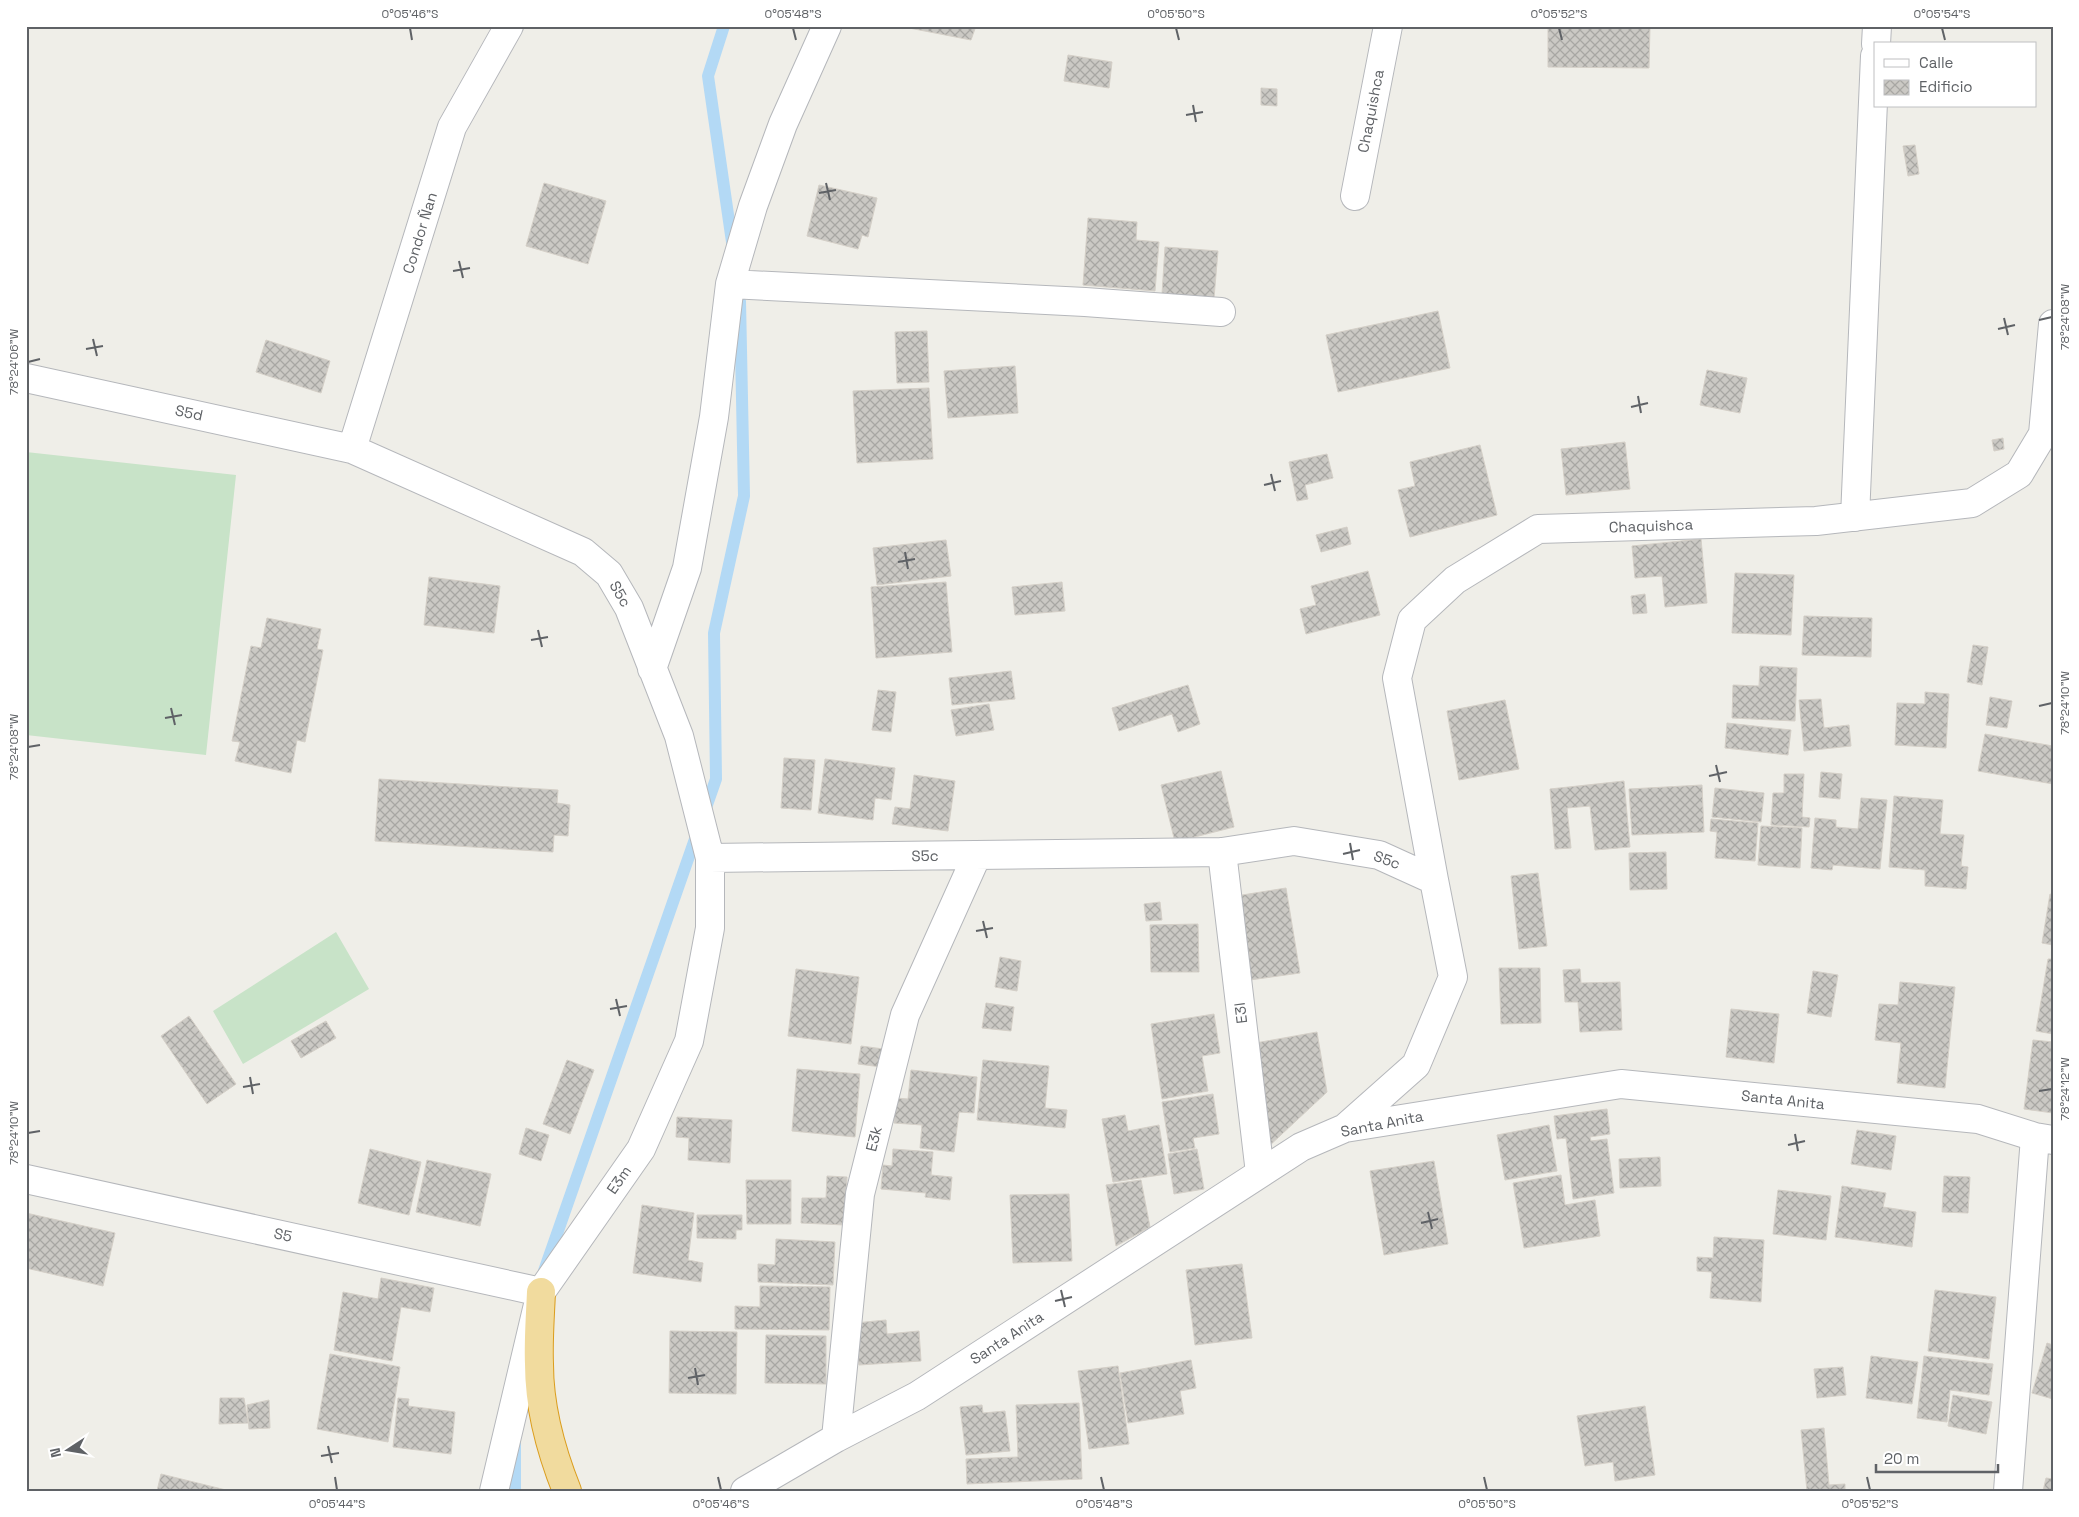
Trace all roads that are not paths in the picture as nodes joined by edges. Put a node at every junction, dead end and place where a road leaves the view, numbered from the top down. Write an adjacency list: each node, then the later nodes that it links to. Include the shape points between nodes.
1 (509, 26): 12 (street, Condor Ñan, via 452,127)
2 (827, 26): 8 (street, via 783,124 753,206)
3 (1388, 26): 7 (street, Chaquishca)
4 (1877, 26): 5 (street)
5 (1876, 42)
6 (1874, 79): 13 (street)
7 (1355, 196)
8 (730, 284): 9 (street); 14 (street, via 714,417 688,568)
9 (1221, 312)
10 (2053, 324): 13 (street, Chaquishca, via 2043,434 2019,474 1972,503)
11 (26, 378): 12 (street, S5d)
12 (352, 448): 14 (street, S5c, via 583,552 609,574 629,608)
13 (1855, 517): 18 (street, Chaquishca, via 1816,521 1538,529 1456,580 1412,620 1397,678)
14 (652, 669): 17 (street, S5c, via 679,736)
15 (1222, 852): 16 (street, S5c); 18 (street, S5c, via 1294,841 1380,855); 21 (street, E3l)
16 (977, 855): 17 (street, S5c); 24 (street, E3k, via 905,1016 860,1194)
17 (710, 858): 23 (street, E3m, via 710,928 689,1041 641,1149)
18 (1434, 880): 19 (street, via 1453,977 1416,1065)
19 (1345, 1128): 20 (street, Santa Anita, via 1621,1084 1978,1119); 21 (street, Santa Anita, via 1301,1147)
20 (2044, 1138): 28 (street)
21 (1260, 1173): 24 (street, Santa Anita, via 917,1396)
22 (26, 1179): 23 (street, S5)
23 (540, 1292): 25 (street, E3m); 26 (highway, via 541,1393 549,1440)
24 (836, 1438): 27 (street, Santa Anita)
25 (494, 1491)
26 (566, 1491)
27 (745, 1491)
28 (2008, 1491)

